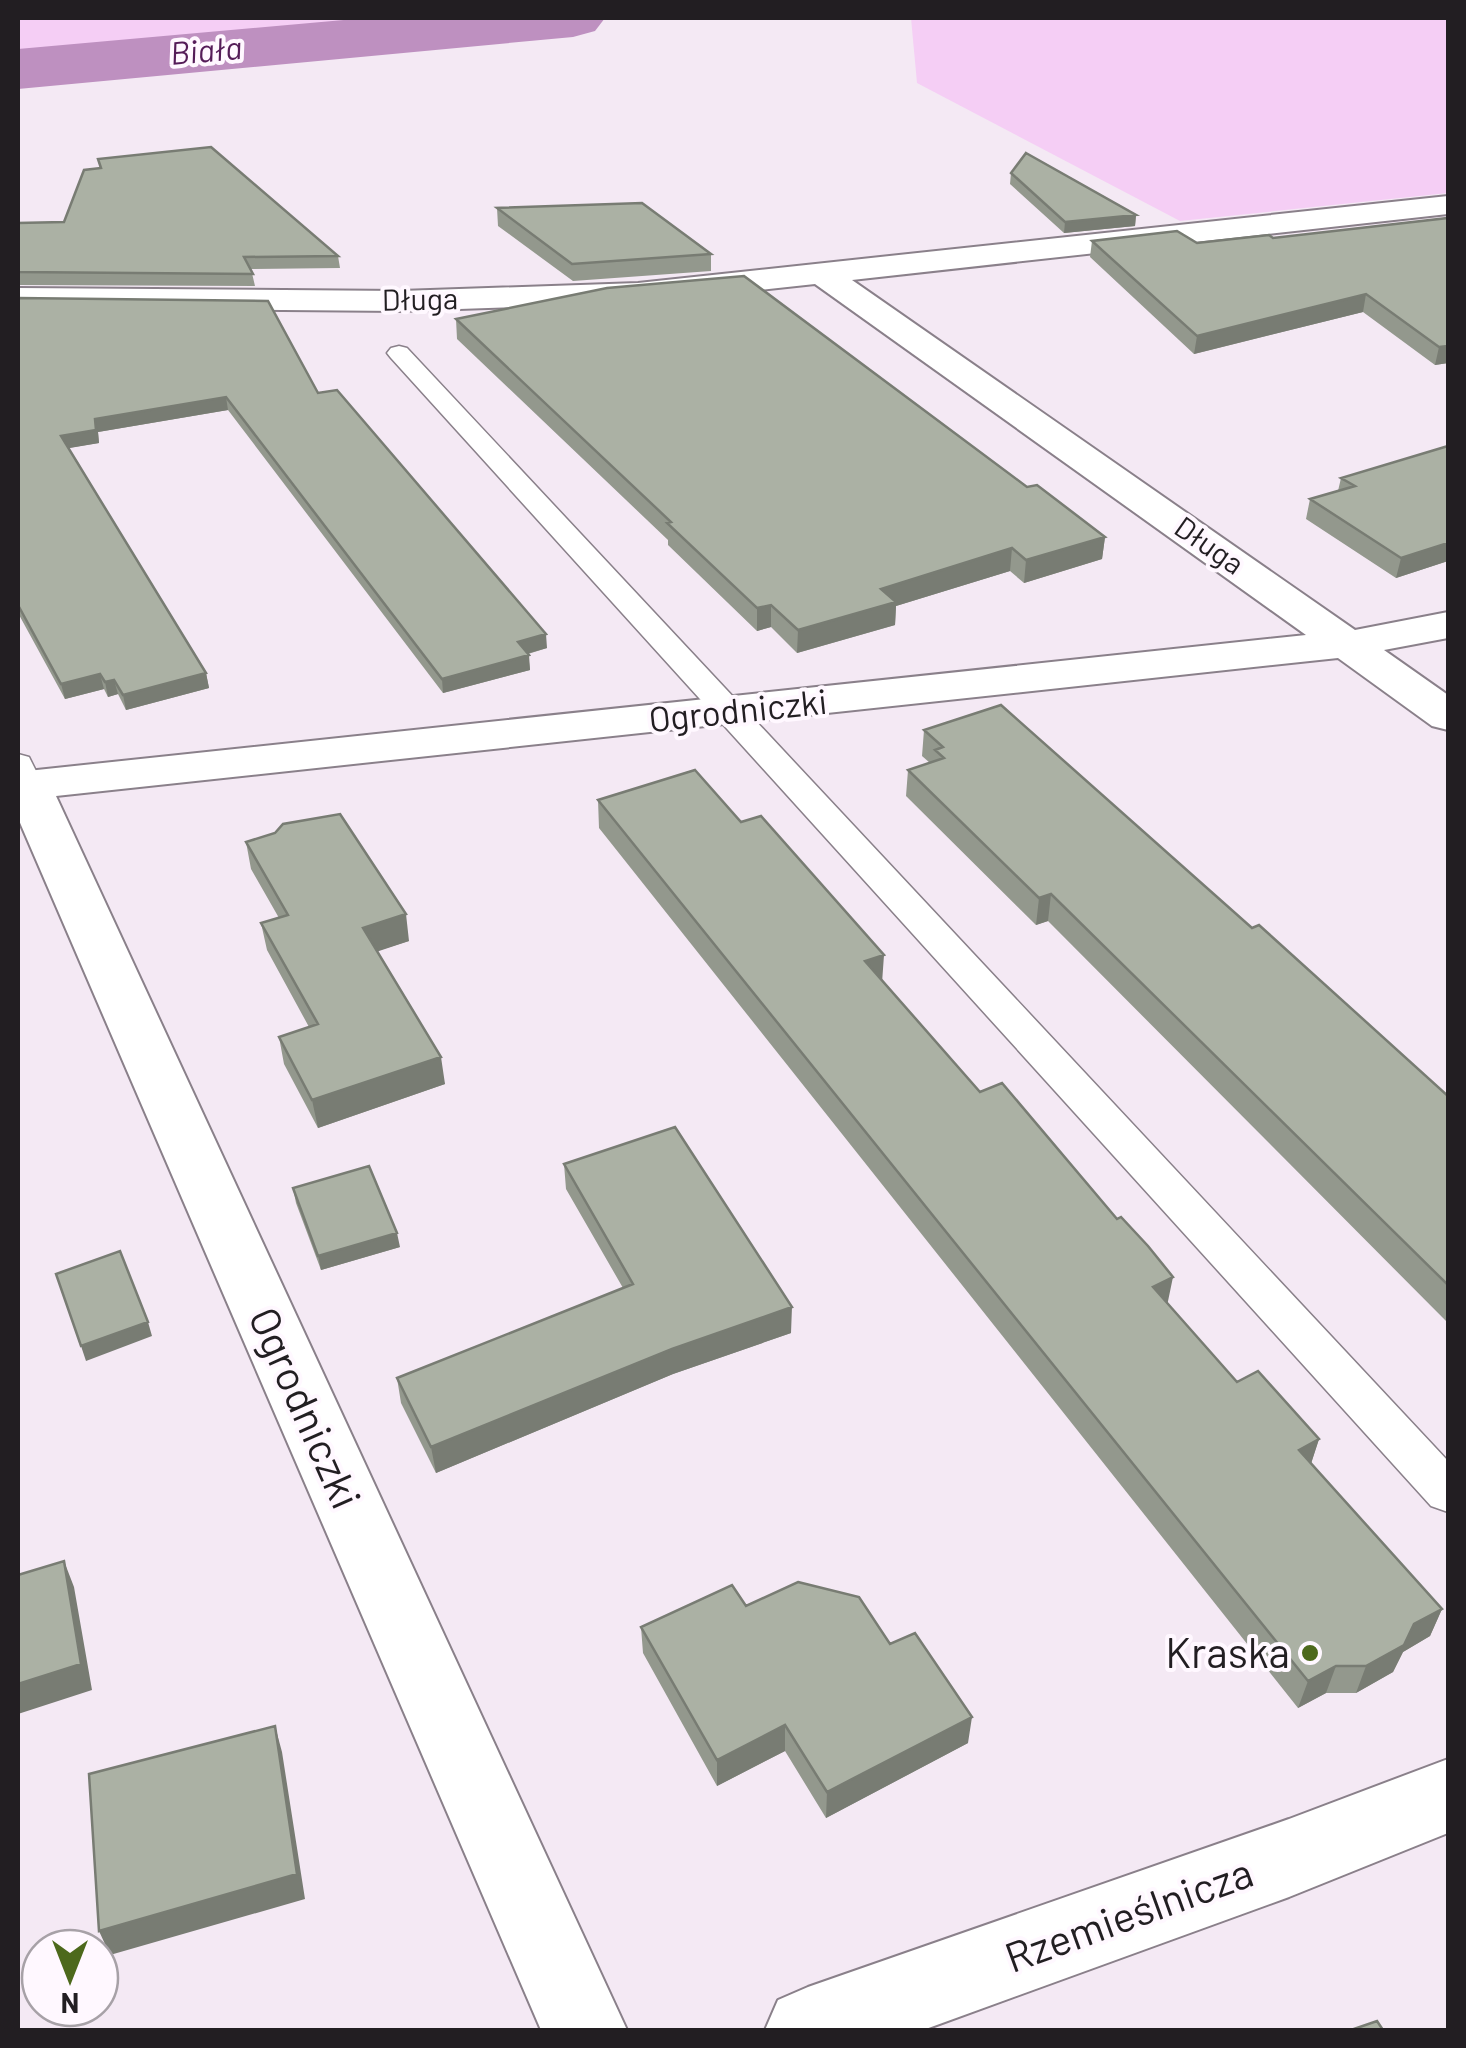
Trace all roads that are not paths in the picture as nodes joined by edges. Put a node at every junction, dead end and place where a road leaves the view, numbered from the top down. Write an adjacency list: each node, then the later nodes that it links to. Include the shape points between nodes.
1 (1448, 205): 2 (street, Długa)
2 (821, 273): 3 (street, Długa, via 511,299); 6 (street, Długa)
3 (18, 298)
4 (399, 353): 7 (lane)
5 (1448, 626): 6 (street, Ogrodniczki)
6 (1348, 644): 7 (street, Ogrodniczki); 8 (street, Długa)
7 (730, 712): 9 (street, Ogrodniczki); 10 (lane)
8 (1448, 716)
9 (21, 778): 12 (street, Ogrodniczki)
10 (1448, 1492)
11 (1448, 1796): 13 (street, Rzemieślnicza)
12 (584, 2030)
13 (808, 2030)

